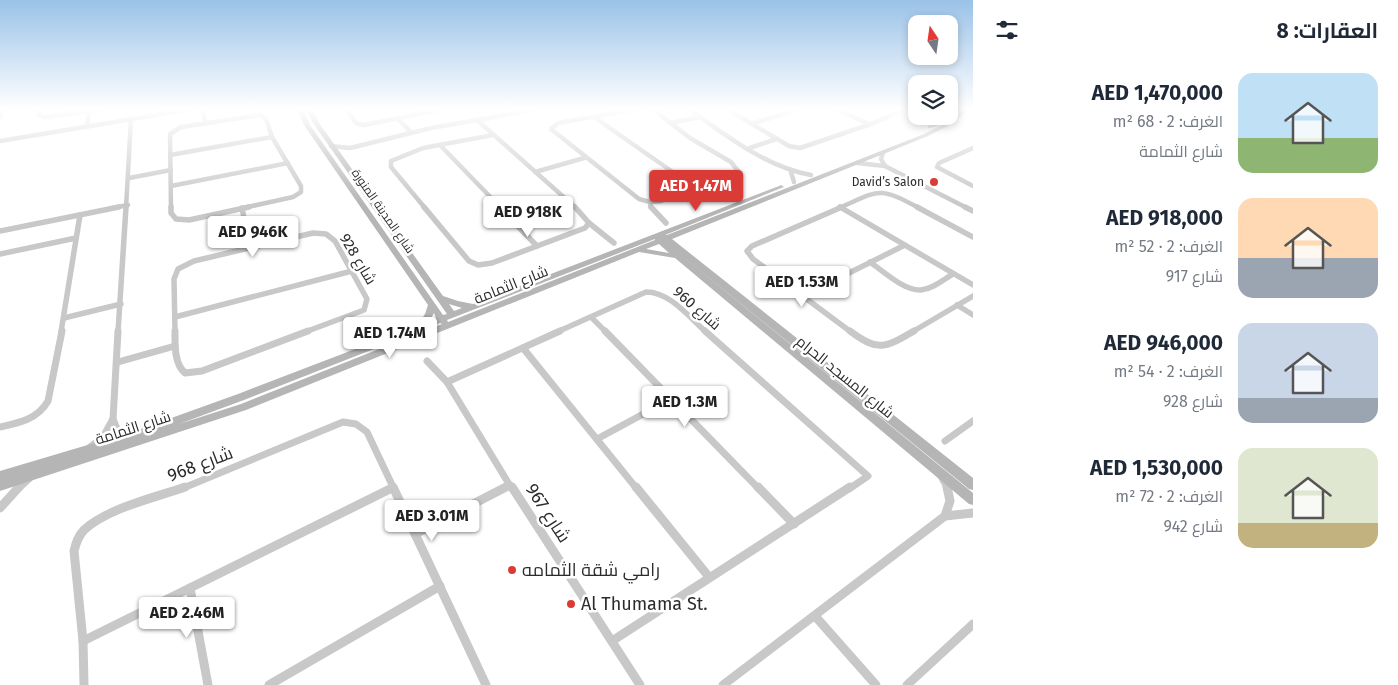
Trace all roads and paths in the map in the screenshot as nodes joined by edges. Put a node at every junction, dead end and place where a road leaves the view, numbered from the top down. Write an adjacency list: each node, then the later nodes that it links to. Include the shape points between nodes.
1 (130, 141): 37 (street)
2 (169, 141): 27 (street)
3 (250, 141): 27 (street)
4 (274, 141): 30 (street)
5 (319, 141): 69 (street, شارع المدينة المنورة)
6 (328, 141): 20 (street, شارع المدينة المنورة)
7 (377, 141): 21 (street)
8 (461, 141): 19 (street)
9 (500, 141): 34 (street)
10 (564, 141): 28 (street)
11 (629, 141): 41 (street)
12 (697, 141): 41 (street, via 738,168 736,174)
13 (739, 141): 22 (street)
14 (770, 141): 22 (street)
15 (780, 141): 16 (street, via 794,148 806,148)
16 (825, 141)
17 (897, 141): 36 (street)
18 (911, 141): 25 (street, شارع الثمامة)
19 (440, 145): 57 (street); 57 (street, via 398,156 391,161 391,167 469,261 478,265 492,263)
20 (332, 146): 21 (street); 29 (street, شارع المدينة المنورة)
21 (350, 148): 29 (street)
22 (750, 148): 35 (street)
23 (973, 148): 24 (street)
24 (967, 151): 26 (street); 40 (street, via 939,163 937,167)
25 (882, 153): 31 (street, شارع الثمامة); 32 (street, via 881,159)
26 (973, 154)
27 (170, 155): 33 (street)
28 (584, 158): 34 (street); 42 (street, via 639,199)
29 (341, 159): 68 (street, شارع المدينة المنورة)
30 (288, 163): 39 (street); 45 (street, via 302,186 301,192 293,197)
31 (857, 163): 32 (street); 51 (street, شارع الثمامة)
32 (886, 166): 46 (street)
33 (171, 170): 37 (street); 39 (street)
34 (535, 172): 48 (street)
35 (791, 172): 36 (street); 38 (street)
36 (810, 175): 38 (street)
37 (129, 178): 43 (street)
38 (794, 182): 52 (street)
39 (171, 186): 45 (street, via 171,213 176,220)
40 (973, 186)
41 (697, 189): 42 (street)
42 (650, 202): 49 (street, via 651,209)
43 (128, 205): 47 (street); 70 (street)
44 (840, 207): 53 (street, via 873,192 883,192); 56 (street); 66 (street, via 747,251 752,259)
45 (242, 208): 58 (street)
46 (973, 211)
47 (80, 215): 50 (street); 54 (street)
48 (589, 223): 55 (street); 57 (street, via 585,228)
49 (666, 223)
50 (0, 231)
51 (687, 231): 52 (street, شارع الثمامة); 61 (street)
52 (661, 237): 59 (street, شارع الثمامة); 61 (street, شارع المسجد الحرام); 71 (street, شارع الثمامة)
53 (973, 237)
54 (76, 238): 60 (street); 76 (street)
55 (614, 242)
56 (905, 245): 62 (street); 64 (street)
57 (537, 246)
58 (250, 248): 63 (street, شارع 928, via 313,233 326,234 335,241); 74 (street, شارع 928, via 178,269 174,279)
59 (636, 251): 61 (street); 77 (street, شارع الثمامة)
60 (0, 254)
61 (682, 256): 92 (street, شارع المسجد الحرام); 97 (street, شارع المسجد الحرام)
62 (870, 262): 64 (street, via 918,290); 66 (street)
63 (352, 271): 74 (street); 79 (street, شارع 928, via 367,299 364,310 357,314 192,373 180,369)
64 (953, 274): 65 (street)
65 (973, 285)
66 (802, 296): 72 (street, via 862,340 876,346 888,346)
67 (973, 296): 72 (street)
68 (440, 298): 71 (street, via 457,304); 77 (street, شارع المدينة المنورة)
69 (432, 303): 77 (street, شارع المدينة المنورة); 78 (street, via 429,316)
70 (121, 304): 76 (street); 82 (street)
71 (476, 305): 77 (street, شارع الثمامة)
72 (957, 305): 73 (street)
73 (973, 315)
74 (175, 317): 79 (street, شارع 928)
75 (591, 317): 80 (street, شارع 960); 84 (street); 103 (street, شارع 960, via 646,292 668,297 868,476)
76 (64, 318): 87 (street, via 45,407 34,417)
77 (446, 321): 78 (street, شارع الثمامة); 94 (street, شارع الثمامة, via 333,372 212,418)
78 (421, 327): 88 (street, شارع الثمامة)
79 (176, 346): 82 (street)
80 (522, 348): 83 (street, شارع 960); 89 (street)
81 (427, 361): 83 (street, شارع 967)
82 (118, 362): 85 (street)
83 (448, 382): 95 (street, شارع 967)
84 (671, 399): 89 (street); 103 (street)
85 (113, 420): 88 (street, via 118,432); 91 (street, via 103,437)
86 (973, 421): 90 (street)
87 (0, 427)
88 (138, 434): 91 (street, شارع الثمامة)
89 (596, 439): 105 (street)
90 (945, 441)
91 (87, 450): 93 (street, شارع الثمامة)
92 (937, 470): 99 (street, شارع المسجد الحرام); 102 (street, via 952,502)
93 (0, 476)
94 (34, 476): 96 (street, شارع الثمامة); 100 (street)
95 (510, 485): 104 (street); 111 (street, شارع 967)
96 (0, 486)
97 (973, 486)
98 (392, 488): 104 (street, شارع 968); 107 (street); 110 (street, شارع 968, via 367,432 354,422 343,422 208,479 102,518 83,531 74,550)
99 (973, 500)
100 (0, 508)
101 (973, 513): 102 (street)
102 (945, 516): 108 (street)
103 (794, 524): 105 (street)
104 (415, 534): 106 (street, شارع 968)
105 (709, 578): 111 (street)
106 (440, 586): 114 (street); 115 (street, شارع 968)
107 (190, 588): 110 (street); 113 (street)
108 (815, 616): 117 (street); 118 (street)
109 (973, 624): 119 (street)
110 (83, 641): 112 (street, شارع 968)
111 (612, 641): 116 (street, شارع 967)
112 (84, 685)
113 (208, 685)
114 (269, 685)
115 (486, 685)
116 (640, 685)
117 (723, 685)
118 (876, 685)
119 (907, 685)

